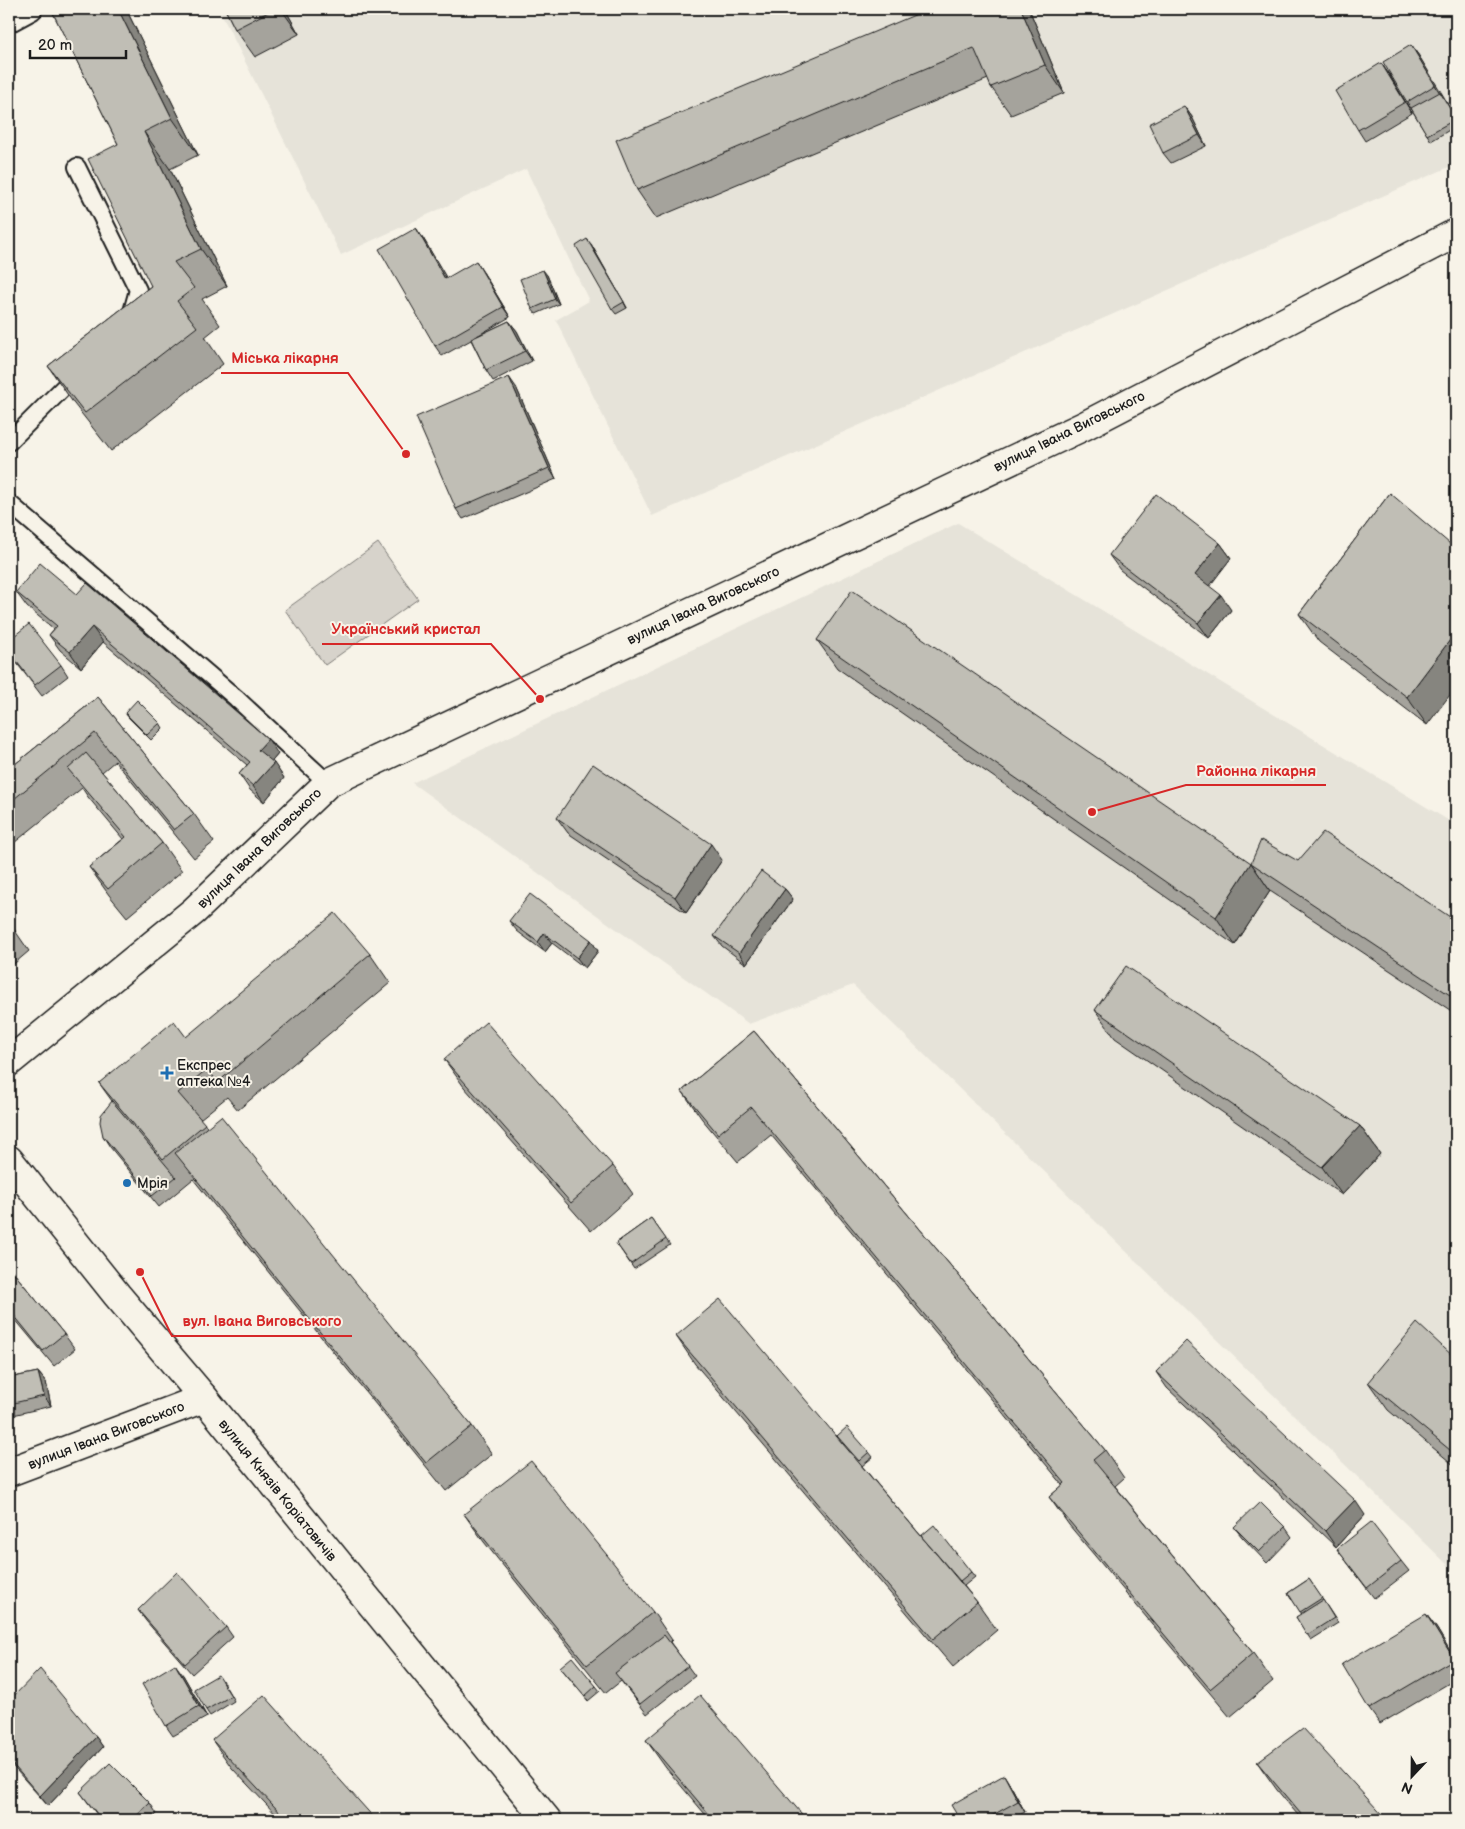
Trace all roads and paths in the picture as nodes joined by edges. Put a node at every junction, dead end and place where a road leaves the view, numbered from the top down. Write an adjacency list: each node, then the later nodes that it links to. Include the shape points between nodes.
1 (33, 11): 2 (lane)
2 (9, 24)
3 (77, 167): 5 (lane, via 138,290 129,321)
4 (1456, 233): 9 (street, вулиця Івана Виговського, via 1084,426)
5 (122, 328)
6 (89, 362): 7 (lane)
7 (9, 442)
8 (9, 503): 9 (lane, via 236,698)
9 (328, 783): 10 (street, вулиця Івана Виговського, via 194,911)
10 (9, 1062)
11 (9, 1160): 12 (street, вулиця Князів Коріатовичів, via 117,1296)
12 (204, 1398): 13 (street, вулиця Івана Виговського); 14 (street, вулиця Князів Коріатовичів)
13 (9, 1472)
14 (547, 1820)

